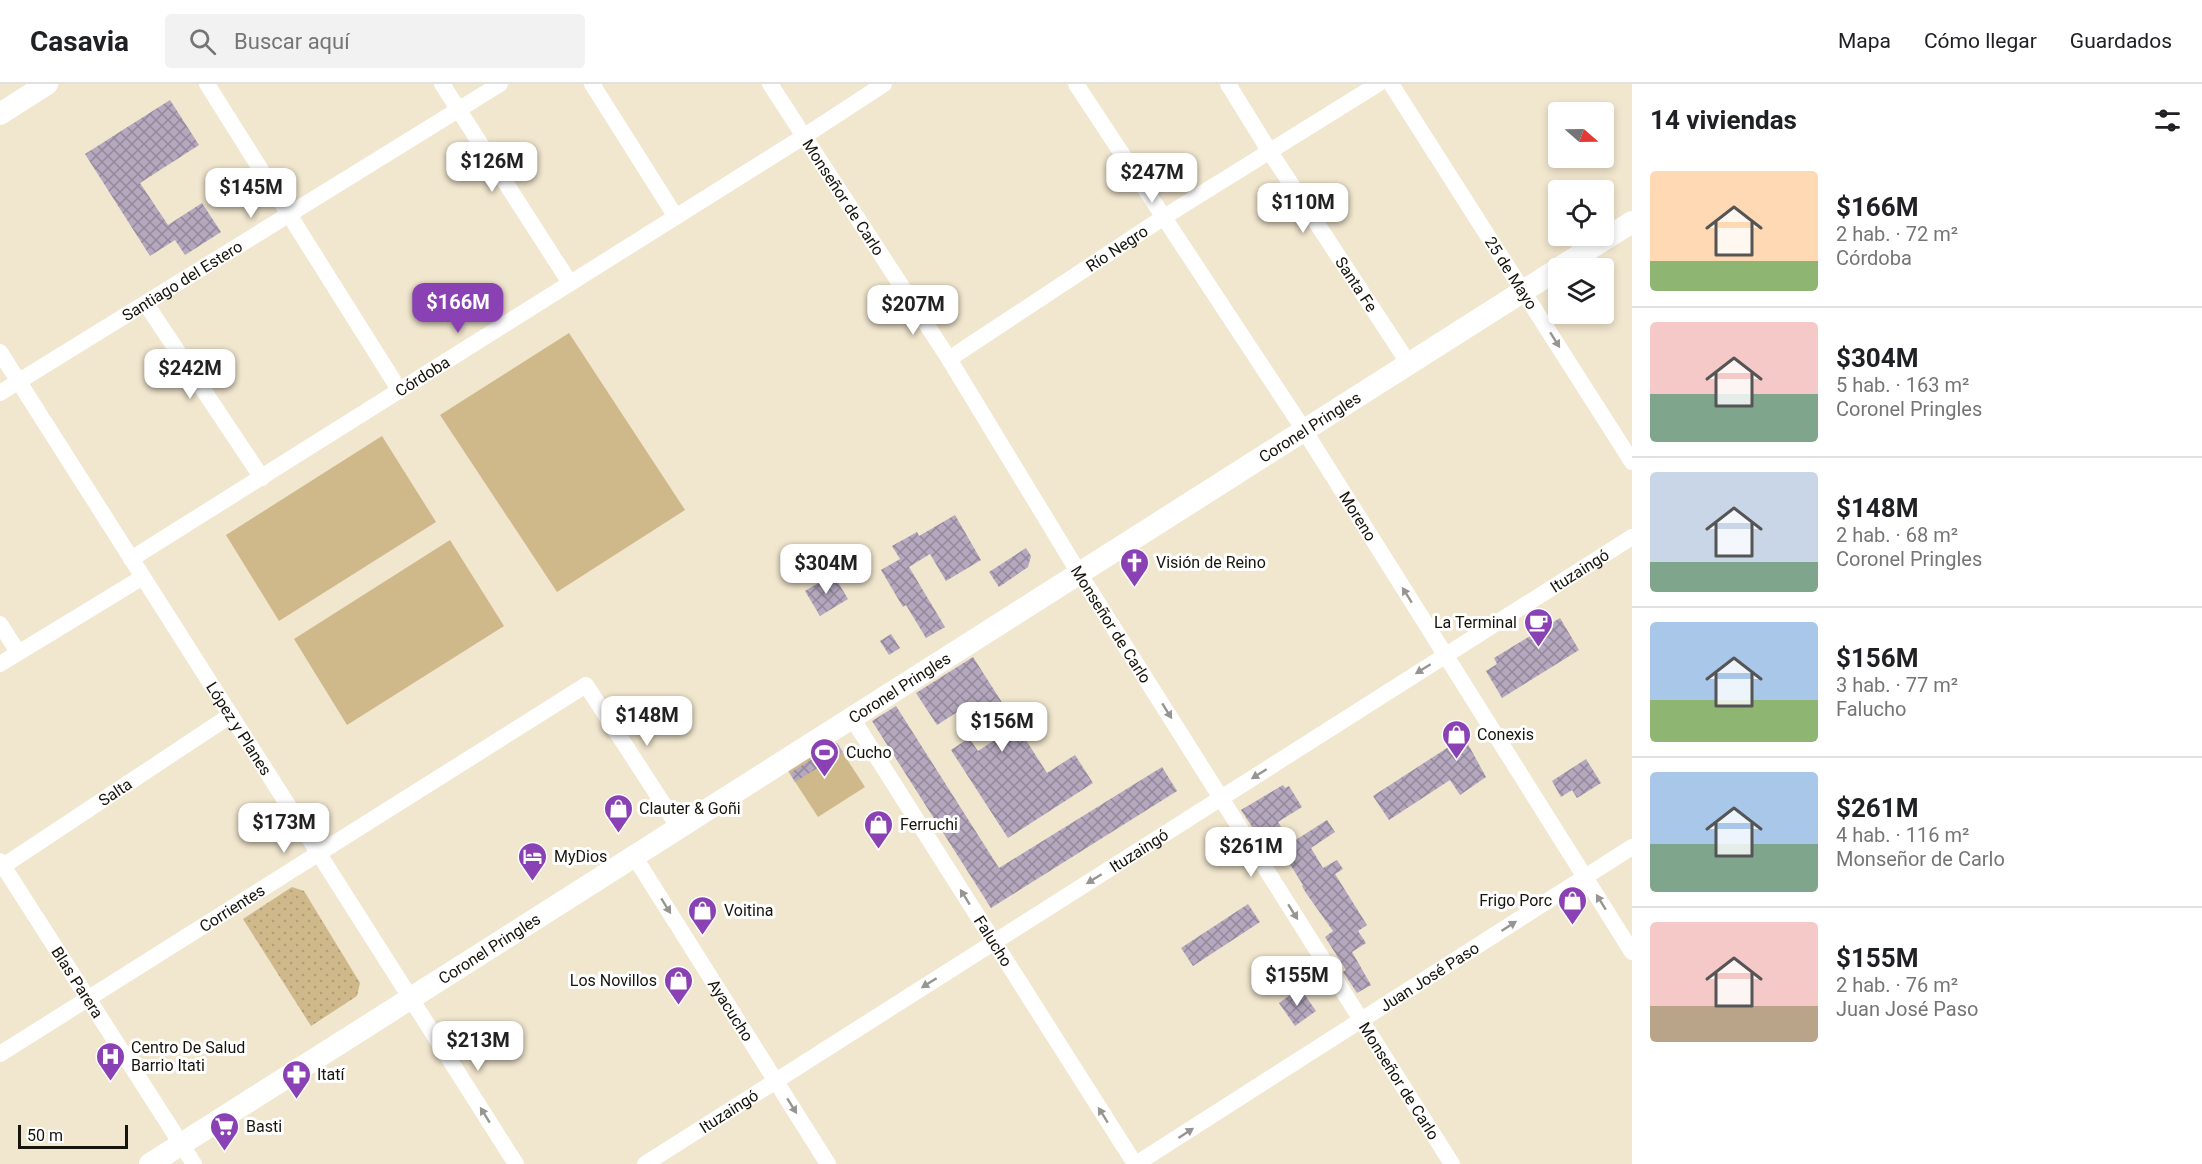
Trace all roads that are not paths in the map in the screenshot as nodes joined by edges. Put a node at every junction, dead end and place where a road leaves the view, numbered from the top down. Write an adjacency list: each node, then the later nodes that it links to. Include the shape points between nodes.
1 (47, 84): 13 (main road)
2 (207, 84): 16 (street)
3 (442, 84): 12 (street)
4 (500, 84): 12 (street, Santiago del Estero)
5 (592, 84): 17 (street)
6 (770, 84): 14 (street, Monseñor de Carlo)
7 (884, 84): 14 (street, Córdoba)
8 (1076, 84): 18 (street, Moreno)
9 (1228, 84): 15 (street, Santa Fe)
10 (1378, 84): 15 (street, Río Negro)
11 (1391, 84): 23 (street, 25 de Mayo)
12 (459, 111): 16 (street, Santiago del Estero); 22 (street)
13 (0, 114)
14 (803, 137): 17 (street, Córdoba); 26 (street, Monseñor de Carlo)
15 (1270, 152): 18 (street, Río Negro); 27 (street, Santa Fe)
16 (291, 215): 24 (street, Santiago del Estero); 29 (street)
17 (676, 217): 22 (street, Córdoba)
18 (1164, 217): 26 (street, Río Negro); 31 (street, Moreno)
19 (1632, 222): 20 (main road, Coronel Pringles)
20 (1575, 258)
21 (1548, 275): 23 (main road, Coronel Pringles)
22 (570, 283): 29 (street, Córdoba)
23 (1524, 291): 27 (main road, Coronel Pringles); 32 (street, 25 de Mayo, one-way to 32)
24 (146, 303): 28 (street, Santiago del Estero); 33 (street)
25 (0, 352): 28 (street, López y Planes)
26 (949, 359): 36 (street, Monseñor de Carlo)
27 (1409, 364): 31 (main road, Coronel Pringles)
28 (19, 382): 30 (street, Santiago del Estero); 35 (street, López y Planes)
29 (400, 391): 33 (street, Córdoba)
30 (0, 393)
31 (1304, 430): 36 (main road, Coronel Pringles); 40 (street, Moreno, one-way to 31)
32 (1632, 462)
33 (262, 478): 35 (street, Córdoba)
34 (1632, 537): 40 (street, Ituzaingó)
35 (131, 559): 37 (street, López y Planes)
36 (1079, 573): 43 (main road, Coronel Pringles); 44 (street, Monseñor de Carlo, one-way to 44)
37 (143, 577): 39 (street); 42 (street, López y Planes)
38 (0, 624): 39 (street)
39 (18, 652): 41 (street)
40 (1445, 655): 44 (street, Ituzaingó, one-way to 44); 50 (street, Moreno)
41 (0, 664)
42 (231, 715): 47 (street, López y Planes); 49 (street, Salta)
43 (852, 718): 45 (main road, Coronel Pringles); 51 (street, Falucho, one-way to 43)
44 (1221, 798): 51 (street, Ituzaingó, one-way to 51); 55 (street, Monseñor de Carlo, one-way to 55)
45 (679, 828): 47 (street, Corrientes, via 586,685); 48 (main road, Coronel Pringles)
46 (1632, 848): 50 (street, Juan José Paso)
47 (318, 853): 53 (street, López y Planes); 54 (street, Corrientes)
48 (634, 856): 53 (main road, Coronel Pringles); 57 (street, Ayacucho, one-way to 57)
49 (1, 865): 54 (street, Blas Parera)
50 (1585, 877): 52 (street, Moreno, one-way to 50); 55 (street, Juan José Paso, one-way to 50)
51 (994, 942): 57 (street, Ituzaingó, one-way to 57); 64 (street, Falucho, one-way to 51)
52 (1632, 952)
53 (411, 998): 58 (main road, Coronel Pringles); 61 (street, López y Planes, one-way to 53)
54 (89, 999): 56 (street, Corrientes); 58 (street, Blas Parera)
55 (1362, 1020): 64 (street, Juan José Paso, one-way to 55); 65 (street, Monseñor de Carlo)
56 (0, 1054)
57 (776, 1081): 62 (street, Ituzaingó); 63 (street, Ayacucho, one-way to 63)
58 (181, 1144): 59 (main road, Coronel Pringles); 60 (street, Blas Parera)
59 (150, 1164)
60 (194, 1164)
61 (516, 1164)
62 (645, 1164)
63 (828, 1164)
64 (1136, 1164)
65 (1452, 1164)

